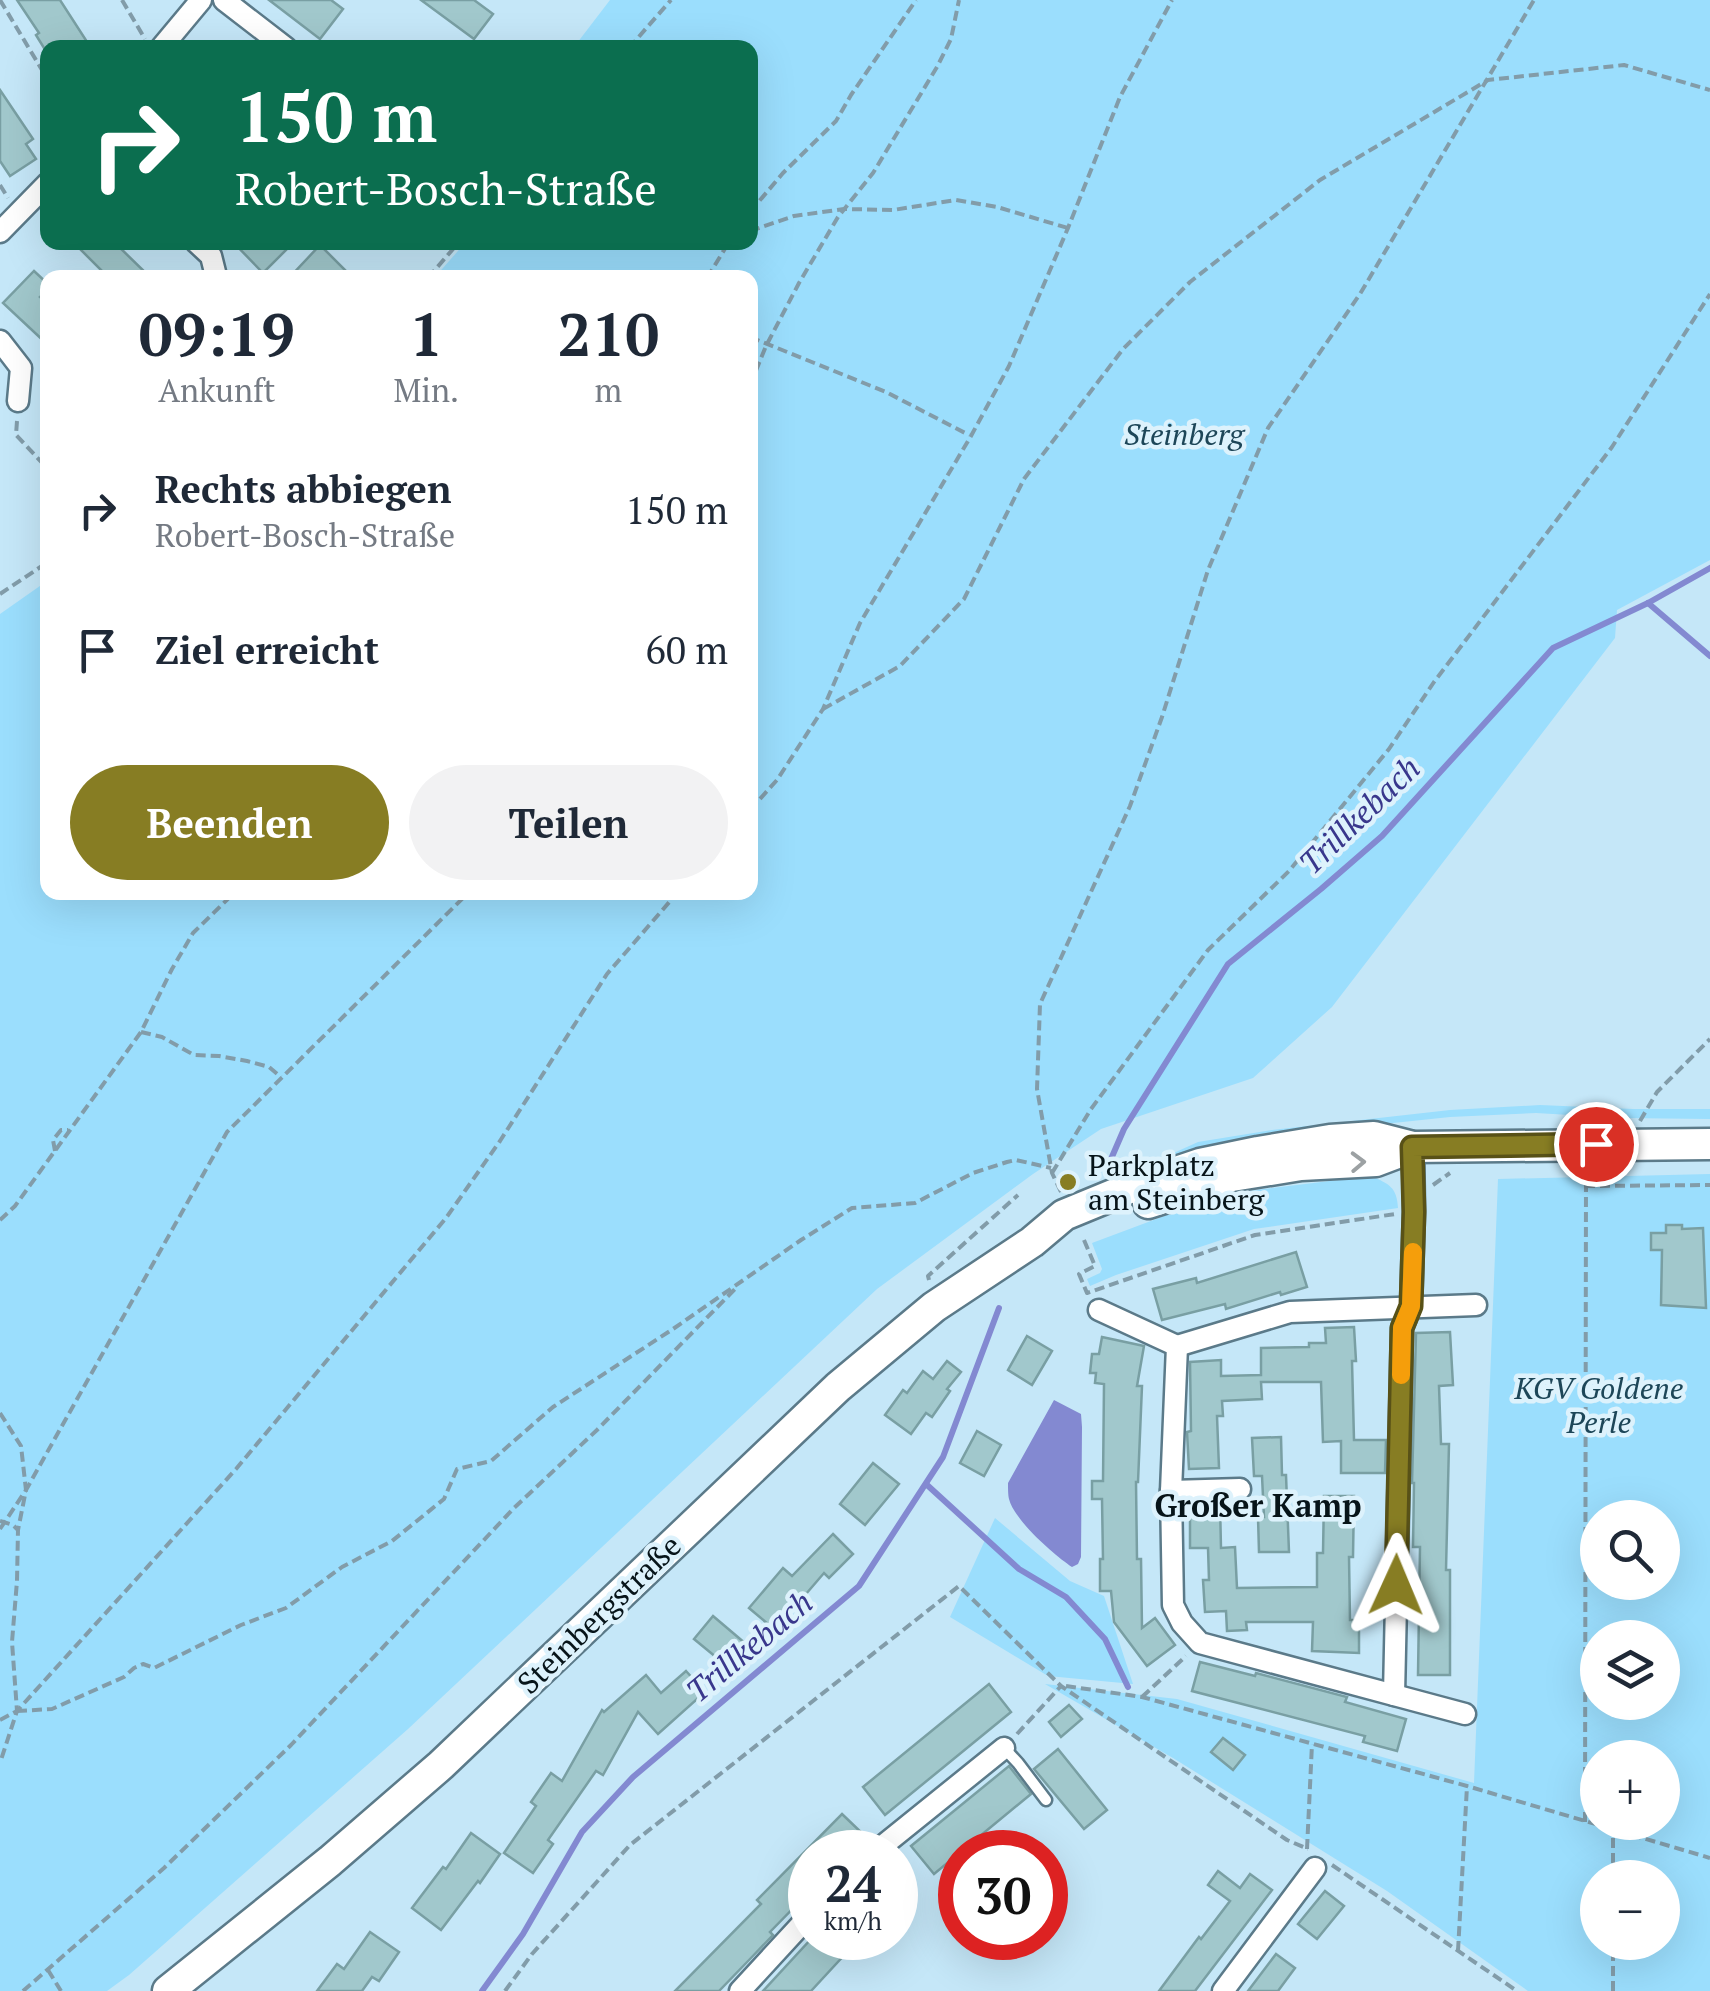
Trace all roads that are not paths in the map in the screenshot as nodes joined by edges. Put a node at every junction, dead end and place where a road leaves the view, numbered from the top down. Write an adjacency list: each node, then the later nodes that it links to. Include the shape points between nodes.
1 (201, 0): 3 (street)
2 (224, 0): 4 (street)
3 (168, 40)
4 (276, 40)
5 (40, 191): 6 (street)
6 (0, 232)
7 (0, 341): 8 (street, via 20,368)
8 (18, 401)
9 (1710, 1144): 10 (main road)
10 (1412, 1147): 12 (street); 24 (main road, Steinbergstraße, via 1376,1162 1232,1176 1070,1235 1032,1242 934,1307 838,1387 440,1765)
11 (1476, 1305): 12 (street)
12 (1411, 1306): 14 (street, via 1290,1312); 17 (street, via 1402,1328)
13 (1099, 1310): 14 (street)
14 (1178, 1346): 16 (street)
15 (1240, 1489): 16 (street)
16 (1171, 1491): 17 (street, via 1173,1605 1200,1643)
17 (1394, 1695): 18 (street)
18 (1465, 1714)
19 (1004, 1748): 20 (lane); 21 (street)
20 (1046, 1800)
21 (902, 1830)
22 (1319, 1864): 26 (street)
23 (788, 1939): 25 (street)
24 (168, 1991)
25 (740, 1991)
26 (1223, 1991)

